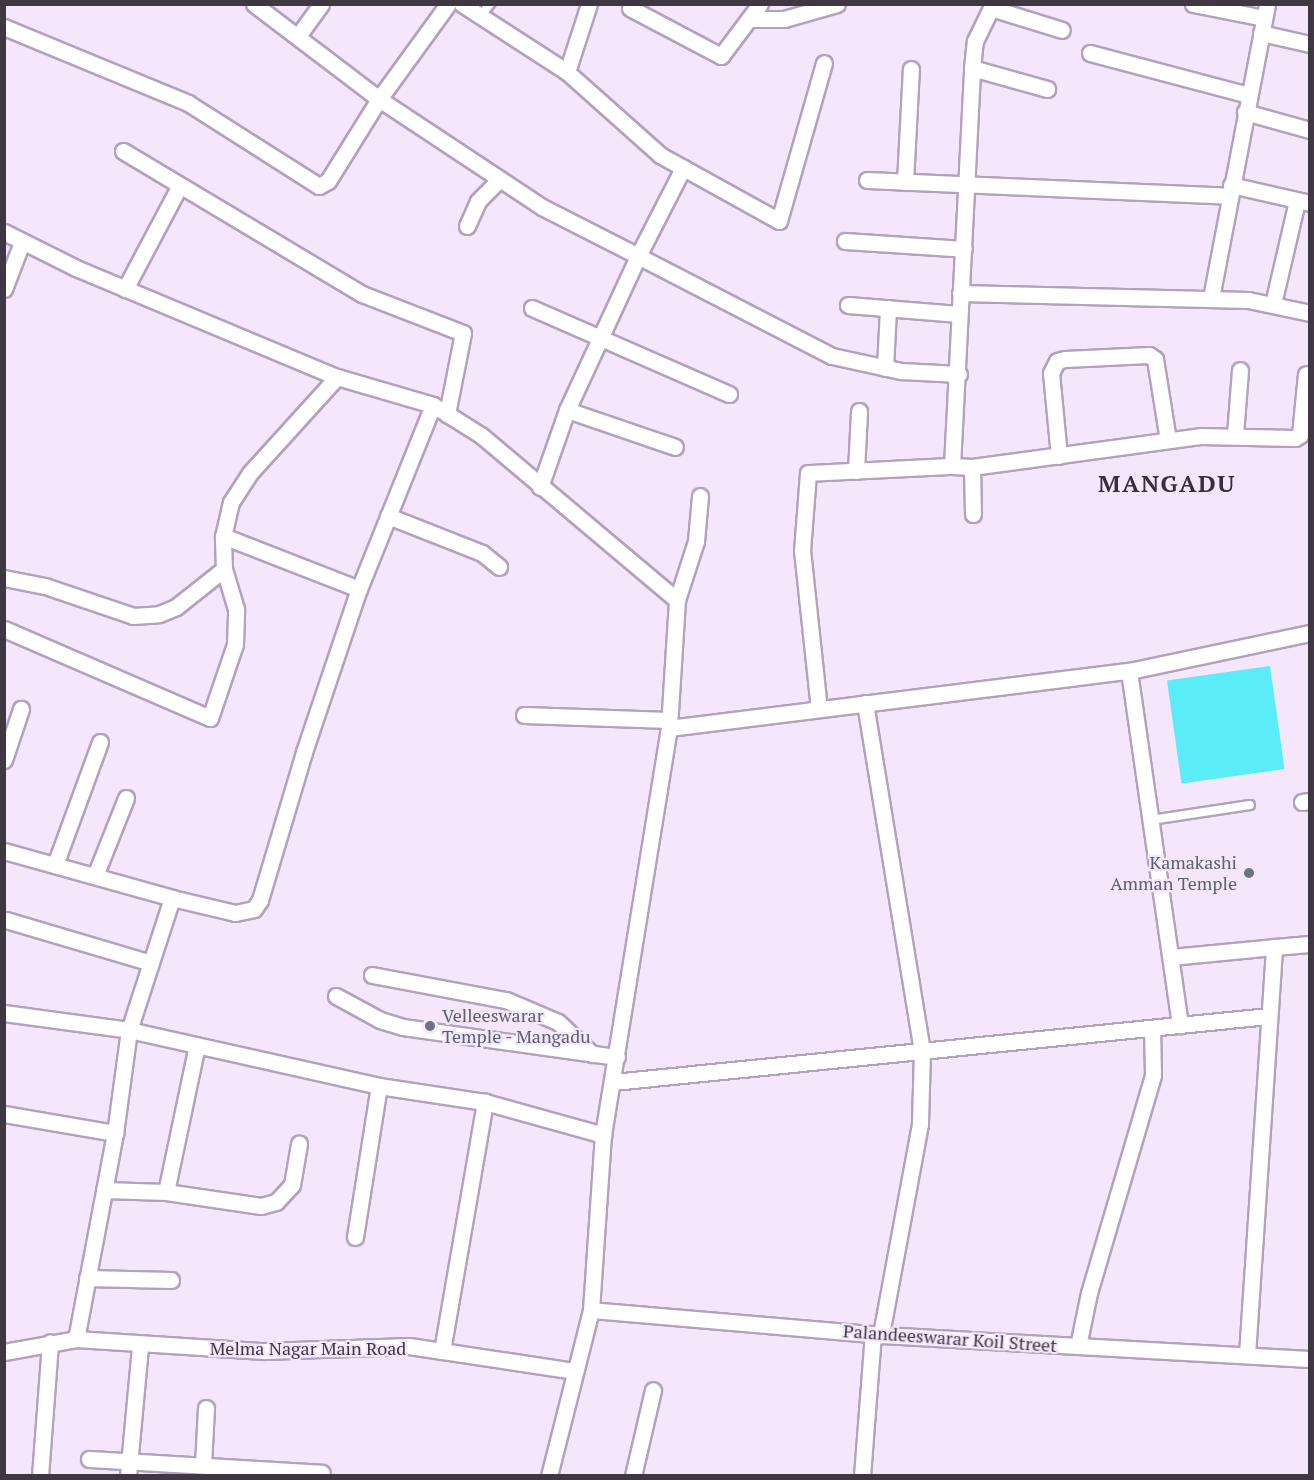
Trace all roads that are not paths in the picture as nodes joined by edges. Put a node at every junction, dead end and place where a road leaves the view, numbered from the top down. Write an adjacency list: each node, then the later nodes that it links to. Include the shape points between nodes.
1 (254, 4): 16 (street)
2 (321, 4): 16 (street)
3 (448, 4): 25 (street)
4 (462, 4): 11 (street)
5 (589, 4): 22 (street)
6 (760, 4): 12 (street)
7 (837, 4): 12 (street, via 784,19)
8 (1193, 4): 13 (street)
9 (992, 6): 15 (street); 20 (street, via 975,41)
10 (630, 8): 12 (street, via 721,56)
11 (485, 10): 22 (street)
12 (749, 19)
13 (1264, 19): 17 (street); 24 (street)
14 (4, 27): 25 (street, via 188,103 319,186 328,181)
15 (1062, 30)
16 (298, 36): 25 (street)
17 (1310, 44)
18 (1090, 53): 24 (street)
19 (824, 63): 29 (street, via 779,221)
20 (972, 68): 23 (street); 34 (street)
21 (911, 69): 32 (street)
22 (567, 72): 29 (street, via 660,155)
23 (1047, 89)
24 (1249, 95): 26 (street)
25 (380, 99): 30 (street)
26 (1245, 112): 27 (street); 35 (street)
27 (1310, 130)
28 (123, 151): 33 (street)
29 (683, 168): 42 (street)
30 (499, 180): 37 (street, via 478,201); 42 (street)
31 (867, 180): 32 (street)
32 (905, 182): 34 (street)
33 (179, 187): 44 (street); 63 (street, via 362,294 463,333)
34 (967, 187): 35 (street); 41 (street)
35 (1230, 191): 36 (street); 46 (street)
36 (1303, 202): 47 (street)
37 (466, 226)
38 (4, 232): 39 (street)
39 (22, 242): 43 (street); 44 (street)
40 (845, 242): 41 (street)
41 (964, 249): 45 (street)
42 (638, 256): 53 (street); 54 (street, via 832,356)
43 (4, 289)
44 (125, 289): 58 (street)
45 (960, 293): 46 (street); 52 (street)
46 (1211, 298): 47 (street)
47 (1273, 304): 51 (street)
48 (848, 305): 49 (street)
49 (888, 308): 52 (street); 54 (street)
50 (532, 309): 53 (street)
51 (1310, 313)
52 (959, 314): 56 (street)
53 (599, 339): 59 (street); 61 (street)
54 (885, 368): 56 (street)
55 (1240, 370): 64 (street)
56 (959, 374): 68 (street)
57 (1306, 374): 64 (street, via 1300,435)
58 (337, 377): 60 (street); 75 (street, via 250,473 231,502)
59 (729, 394)
60 (433, 405): 63 (street); 74 (street)
61 (567, 410): 66 (street); 71 (street)
62 (859, 411): 70 (street)
63 (447, 414): 71 (street, via 482,436)
64 (1235, 435): 65 (street)
65 (1168, 440): 67 (street); 67 (street, via 1155,359 1149,355 1065,359 1057,361 1051,373)
66 (675, 447)
67 (1059, 456): 69 (street)
68 (952, 466): 69 (street); 70 (street)
69 (972, 468): 73 (street)
70 (856, 471): 86 (street, via 808,473 802,551)
71 (540, 487): 80 (street)
72 (700, 496): 80 (street, via 696,541)
73 (973, 514)
74 (388, 516): 76 (street, via 482,554); 79 (street)
75 (224, 536): 77 (street); 79 (street)
76 (499, 567)
77 (224, 569): 78 (street, via 176,607 159,614 133,615 45,586); 81 (street, via 236,609 235,644 210,718)
78 (4, 578)
79 (359, 589): 97 (street, via 254,909 235,913)
80 (677, 600): 88 (street)
81 (4, 629)
82 (1310, 633): 83 (street)
83 (1129, 671): 84 (street); 93 (street)
84 (865, 703): 86 (street); 111 (street)
85 (21, 709): 90 (street)
86 (819, 709): 88 (street)
87 (524, 715): 88 (street)
88 (669, 724): 113 (street)
89 (100, 742): 95 (street)
90 (4, 760)
91 (126, 798): 96 (street)
92 (1250, 805): 93 (lane)
93 (1151, 820): 101 (street)
94 (4, 851): 95 (street)
95 (55, 865): 96 (street)
96 (95, 876): 97 (street)
97 (172, 898): 102 (street)
98 (6, 920): 102 (street)
99 (1310, 944): 100 (street)
100 (1274, 947): 101 (street); 106 (street)
101 (1171, 957): 107 (street)
102 (151, 963): 109 (street)
103 (372, 975): 112 (street, via 506,1000 558,1022)
104 (336, 996): 112 (street, via 380,1020 403,1027)
105 (4, 1013): 109 (street)
106 (1269, 1016): 107 (street); 134 (street)
107 (1180, 1025): 108 (street)
108 (1152, 1028): 111 (street); 131 (street, via 1153,1075 1092,1283)
109 (129, 1030): 110 (street); 118 (street)
110 (197, 1045): 115 (street); 122 (street)
111 (922, 1051): 114 (street); 127 (street, via 920,1124)
112 (592, 1054): 113 (street)
113 (617, 1057): 114 (street)
114 (613, 1082): 119 (street)
115 (379, 1086): 116 (street); 123 (street)
116 (485, 1102): 119 (street); 133 (street)
117 (4, 1114): 118 (street)
118 (115, 1133): 121 (street)
119 (603, 1135): 126 (street)
120 (300, 1144): 122 (street, via 292,1185 276,1202 261,1206)
121 (104, 1190): 122 (street); 124 (street)
122 (166, 1192)
123 (355, 1237)
124 (87, 1278): 125 (street); 128 (street)
125 (171, 1280)
126 (591, 1310): 127 (street, Palandeeswarar Koil Street); 136 (street)
127 (877, 1334): 131 (street, Palandeeswarar Koil Street); 146 (street)
128 (76, 1339): 129 (street, Melma Nagar Main Road); 130 (street, Melma Nagar Main Road)
129 (50, 1342): 132 (street, Melma Nagar Main Road); 143 (street)
130 (140, 1346): 133 (street, Melma Nagar Main Road, via 264,1351 409,1346); 141 (street)
131 (1078, 1346): 134 (street, Palandeeswarar Koil Street)
132 (4, 1352)
133 (442, 1352): 136 (street, Melma Nagar Main Road)
134 (1247, 1355): 135 (street, Palandeeswarar Koil Street)
135 (1310, 1359)
136 (575, 1371): 144 (street)
137 (653, 1390): 145 (street)
138 (206, 1408): 140 (street)
139 (88, 1459): 141 (street)
140 (203, 1466): 141 (street); 142 (street)
141 (129, 1468)
142 (322, 1473)
143 (40, 1476)
144 (549, 1476)
145 (633, 1476)
146 (862, 1476)

